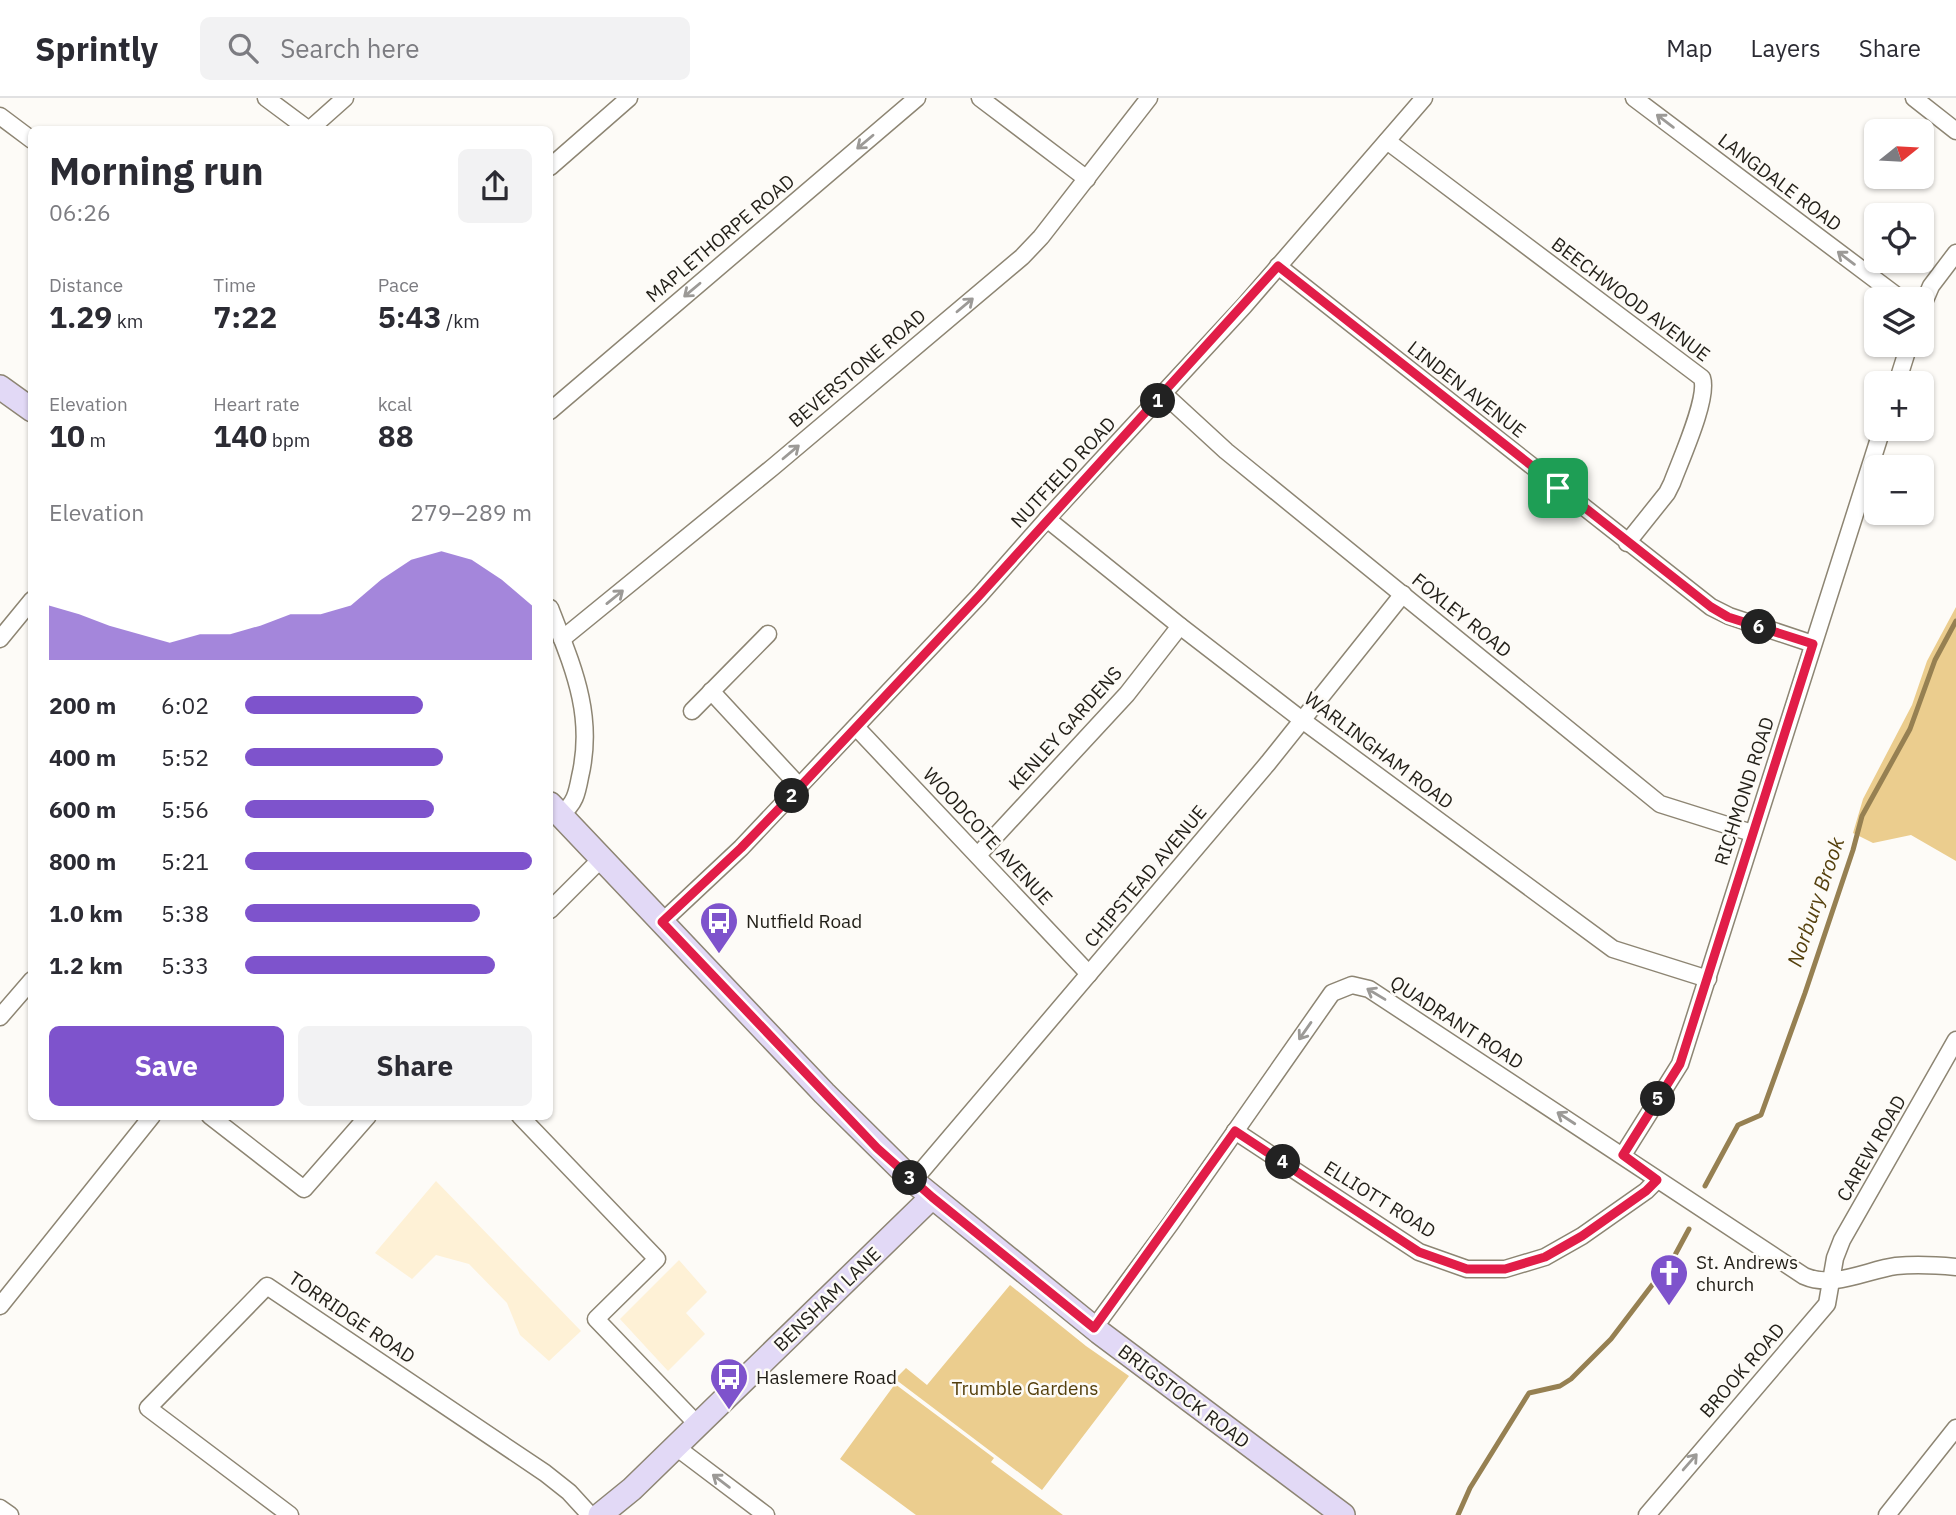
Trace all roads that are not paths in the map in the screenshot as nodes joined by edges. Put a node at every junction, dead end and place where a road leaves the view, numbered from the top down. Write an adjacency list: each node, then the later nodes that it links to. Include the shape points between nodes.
1 (266, 98): 11 (street)
2 (345, 98): 12 (street)
3 (629, 98): 16 (street)
4 (917, 98): 25 (street, MAPLETHORPE ROAD, one-way to 25)
5 (979, 98): 17 (street)
6 (1149, 98): 17 (street, BEVERSTONE ROAD)
7 (1424, 98): 15 (street, NUTFIELD ROAD)
8 (1634, 98): 20 (street, LANGDALE ROAD, one-way to 8)
9 (1914, 98): 13 (street)
10 (0, 116): 14 (street)
11 (304, 126)
12 (314, 126)
13 (1956, 131)
14 (28, 137)
15 (1387, 141): 19 (street, NUTFIELD ROAD); 28 (street, BEECHWOOD AVENUE, via 1702,378 1697,415 1672,483)
16 (553, 164)
17 (1087, 179): 35 (street, BEVERSTONE ROAD, one-way to 17, via 1022,257)
18 (1956, 253): 21 (street)
19 (1278, 266): 23 (street, NUTFIELD ROAD); 28 (street, LINDEN AVENUE)
20 (1885, 287)
21 (1931, 287)
22 (0, 387): 24 (main road)
23 (1164, 394): 27 (street, NUTFIELD ROAD); 29 (street, FOXLEY ROAD, via 1226,451)
24 (28, 407)
25 (553, 408)
26 (1878, 441): 36 (street, RICHMOND ROAD)
27 (1047, 519): 32 (street, WARLINGHAM ROAD); 40 (street, NUTFIELD ROAD)
28 (1627, 543): 36 (street, LINDEN AVENUE, via 1728,617)
29 (1403, 594): 39 (street, CHIPSTEAD AVENUE); 43 (street, FOXLEY ROAD, via 1660,804)
30 (28, 605): 34 (street)
31 (553, 616): 35 (street)
32 (1180, 626): 39 (street, WARLINGHAM ROAD); 44 (street, KENLEY GARDENS, via 1127,694)
33 (768, 634): 37 (street)
34 (0, 639)
35 (562, 639): 42 (street, via 582,700 586,742 572,806)
36 (1813, 644): 43 (street, RICHMOND ROAD)
37 (711, 691): 38 (street); 41 (street)
38 (692, 710)
39 (1302, 720): 48 (street, CHIPSTEAD AVENUE); 49 (street, WARLINGHAM ROAD, via 1613,949)
40 (856, 727): 41 (street, NUTFIELD ROAD); 44 (street, WOODCOTE AVENUE)
41 (800, 787): 47 (street, NUTFIELD ROAD)
42 (555, 809): 45 (main road, BRIGSTOCK ROAD)
43 (1752, 834): 49 (street, RICHMOND ROAD)
44 (978, 855): 48 (street, WOODCOTE AVENUE)
45 (602, 858): 46 (street); 47 (main road, BRIGSTOCK ROAD)
46 (553, 906)
47 (662, 922): 60 (main road, BRIGSTOCK ROAD)
48 (1089, 974): 60 (street, CHIPSTEAD AVENUE)
49 (1707, 979): 58 (street, RICHMOND ROAD, via 1680,1064)
50 (28, 985): 51 (street)
51 (0, 1017)
52 (1956, 1040): 63 (street, CAREW ROAD, via 1842,1240)
53 (149, 1120): 64 (street)
54 (215, 1120): 55 (street, via 304,1189)
55 (364, 1120)
56 (524, 1120): 66 (street, via 657,1259 596,1319)
57 (1235, 1131): 58 (street, QUADRANT ROAD, one-way to 57, via 1360,985 1332,993); 59 (street, ELLIOTT ROAD, via 1419,1252 1467,1269 1505,1269 1545,1257 1582,1236); 65 (street, QUADRANT ROAD)
58 (1623, 1155): 59 (street, QUADRANT ROAD)
59 (1657, 1180): 63 (street, QUADRANT ROAD, via 1804,1276)
60 (913, 1181): 61 (main road, BRIGSTOCK ROAD)
61 (932, 1197): 65 (main road, BRIGSTOCK ROAD); 66 (main road, BENSHAM LANE)
62 (1956, 1268): 63 (street, via 1930,1264 1894,1267)
63 (1833, 1280): 76 (street, BROOK ROAD, one-way to 63, via 1827,1304)
64 (0, 1306)
65 (1094, 1328): 75 (main road, BRIGSTOCK ROAD)
66 (697, 1424): 68 (main road, BENSHAM LANE)
67 (1956, 1428): 77 (street)
68 (676, 1447): 73 (main road, BENSHAM LANE); 74 (street, one-way to 68)
69 (0, 1507): 70 (street)
70 (10, 1515)
71 (290, 1515): 72 (street, TORRIDGE ROAD, via 148,1408 267,1286 545,1473)
72 (590, 1515)
73 (600, 1515)
74 (766, 1515)
75 (1343, 1515)
76 (1647, 1515)
77 (1887, 1515)

